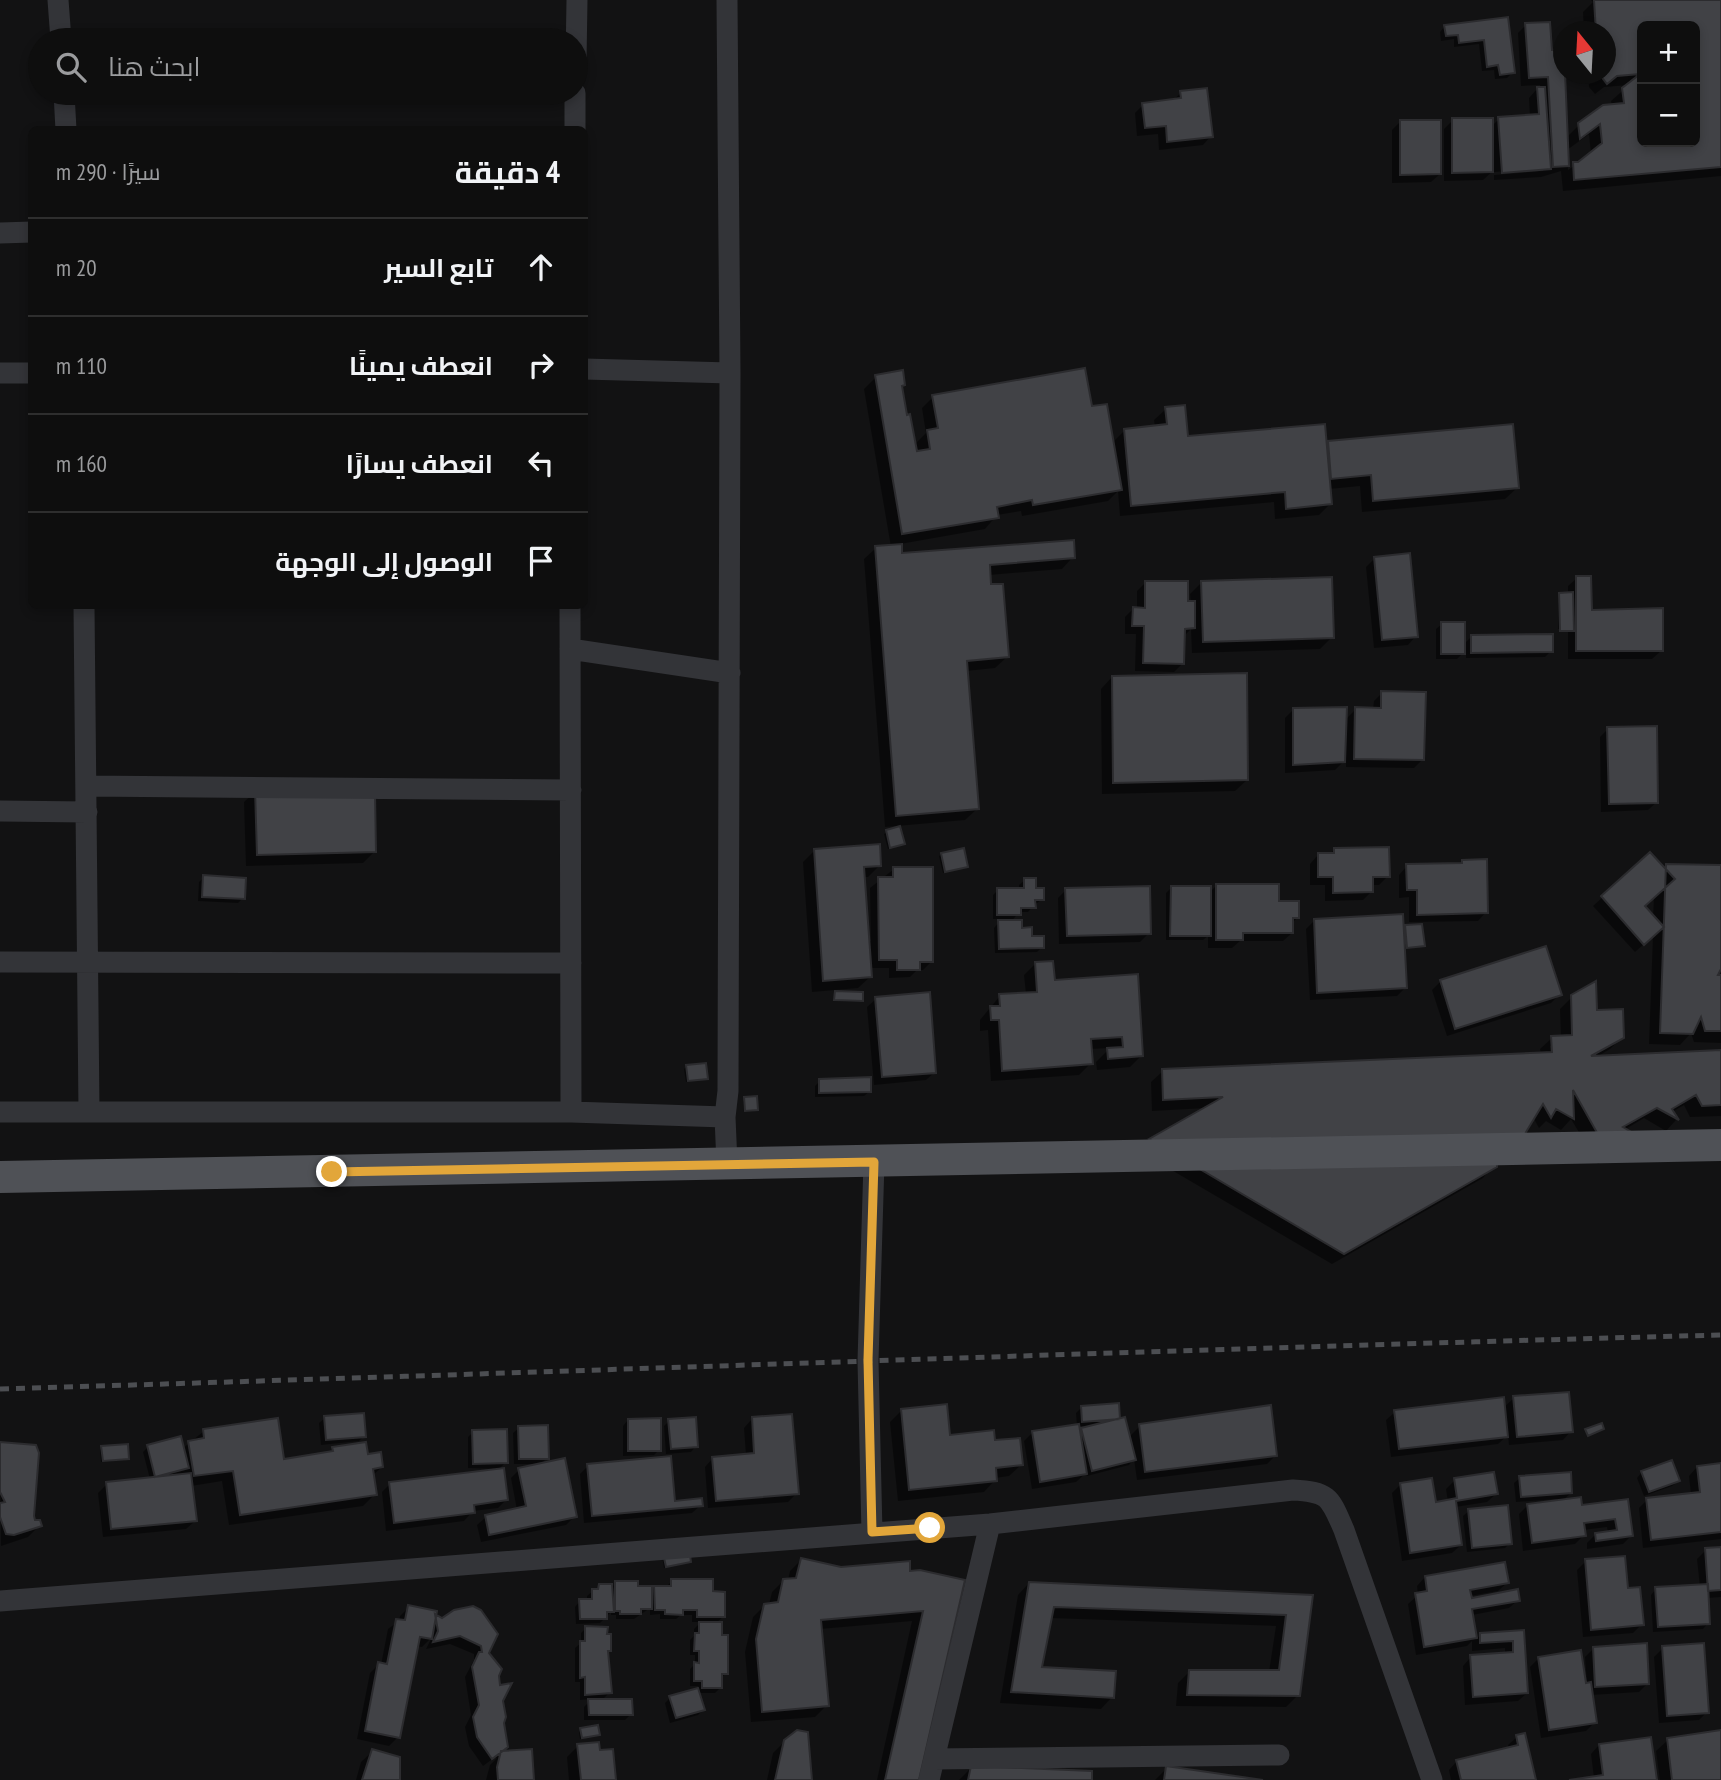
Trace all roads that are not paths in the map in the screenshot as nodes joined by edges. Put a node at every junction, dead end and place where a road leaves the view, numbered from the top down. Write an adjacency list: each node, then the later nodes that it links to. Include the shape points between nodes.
1 (58, 0): 4 (street)
2 (577, 0): 5 (street)
3 (727, 0): 15 (street)
4 (60, 28)
5 (577, 28)
6 (65, 105): 8 (street)
7 (575, 105): 9 (street)
8 (66, 126)
9 (575, 126)
10 (28, 232): 11 (street)
11 (0, 233)
12 (588, 369): 15 (street)
13 (0, 373): 14 (street)
14 (28, 373)
15 (730, 373): 19 (street)
16 (85, 609): 20 (street)
17 (570, 609): 18 (street)
18 (570, 649): 19 (street); 21 (street)
19 (730, 673): 30 (street)
20 (86, 786): 21 (street); 23 (street)
21 (571, 790): 26 (street)
22 (0, 811): 23 (street)
23 (86, 812): 24 (street)
24 (88, 961): 25 (street); 26 (street); 28 (street)
25 (0, 962)
26 (571, 963): 29 (street)
27 (0, 1112): 28 (street)
28 (89, 1112): 29 (street)
29 (571, 1112): 30 (street)
30 (725, 1117): 33 (street)
31 (1721, 1145): 32 (main road)
32 (874, 1162): 33 (main road); 36 (street, via 868,1360)
33 (727, 1164): 34 (main road)
34 (0, 1177)
35 (989, 1524): 36 (street); 39 (street); 40 (street, via 1293,1490 1317,1492 1331,1501 1344,1530)
36 (872, 1532): 37 (street)
37 (0, 1601)
38 (1279, 1755): 39 (street)
39 (931, 1770)
40 (1432, 1780)

